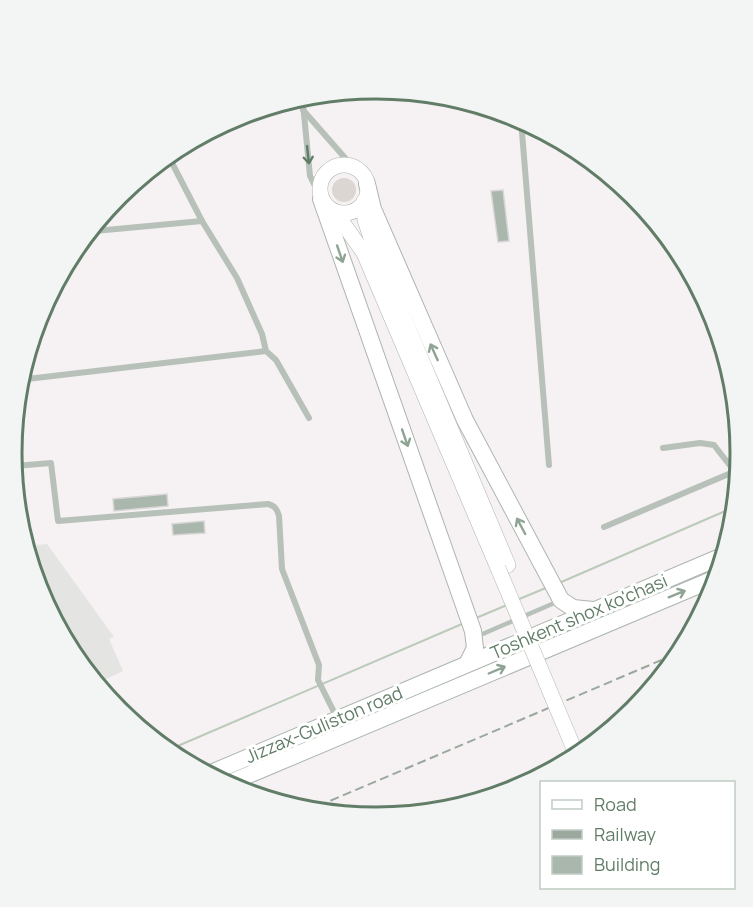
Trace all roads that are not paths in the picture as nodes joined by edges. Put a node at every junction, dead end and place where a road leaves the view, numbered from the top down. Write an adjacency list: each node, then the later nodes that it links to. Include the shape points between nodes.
1 (303, 107): 4 (street); 6 (street, one-way to 6, via 310,176)
2 (522, 131): 17 (street)
3 (173, 164): 9 (street)
4 (353, 167): 5 (main road); 6 (main road, via 339,165 327,172 320,184)
5 (367, 184): 7 (main road); 23 (highway, one-way to 5, via 465,420 373,209)
6 (321, 199): 8 (main road); 25 (highway, one-way to 25)
7 (364, 201): 8 (main road, via 354,211); 21 (main road, via 366,226)
8 (335, 212): 21 (main road, via 364,253)
9 (202, 221): 10 (street); 11 (street, via 237,278)
10 (102, 230)
11 (266, 351): 12 (street); 13 (street, via 276,360)
12 (30, 379)
13 (309, 418)
14 (663, 448): 15 (street, via 714,445)
15 (730, 464)
16 (23, 465): 28 (street, via 51,463 58,520 273,505 279,516 282,569 319,665 318,680)
17 (549, 465)
18 (730, 474): 19 (street)
19 (603, 527)
20 (714, 560): 24 (highway, Toshkent shox ko'chasi)
21 (503, 566): 29 (main road); 30 (main road, bridge)
22 (707, 582): 27 (highway, Toshkent shox ko'chasi, one-way to 22)
23 (560, 597): 24 (highway, via 578,609); 25 (lane)
24 (594, 610): 26 (highway, Toshkent shox ko'chasi)
25 (474, 634): 26 (highway, via 474,652)
26 (468, 664): 27 (highway, Toshkent shox ko'chasi)
27 (432, 688): 28 (highway, Jizzax-Guliston road); 32 (highway, Jizzax-Guliston road)
28 (337, 720): 31 (highway, Jizzax-Guliston road)
29 (582, 741)
30 (574, 748)
31 (218, 770)
32 (237, 779)

